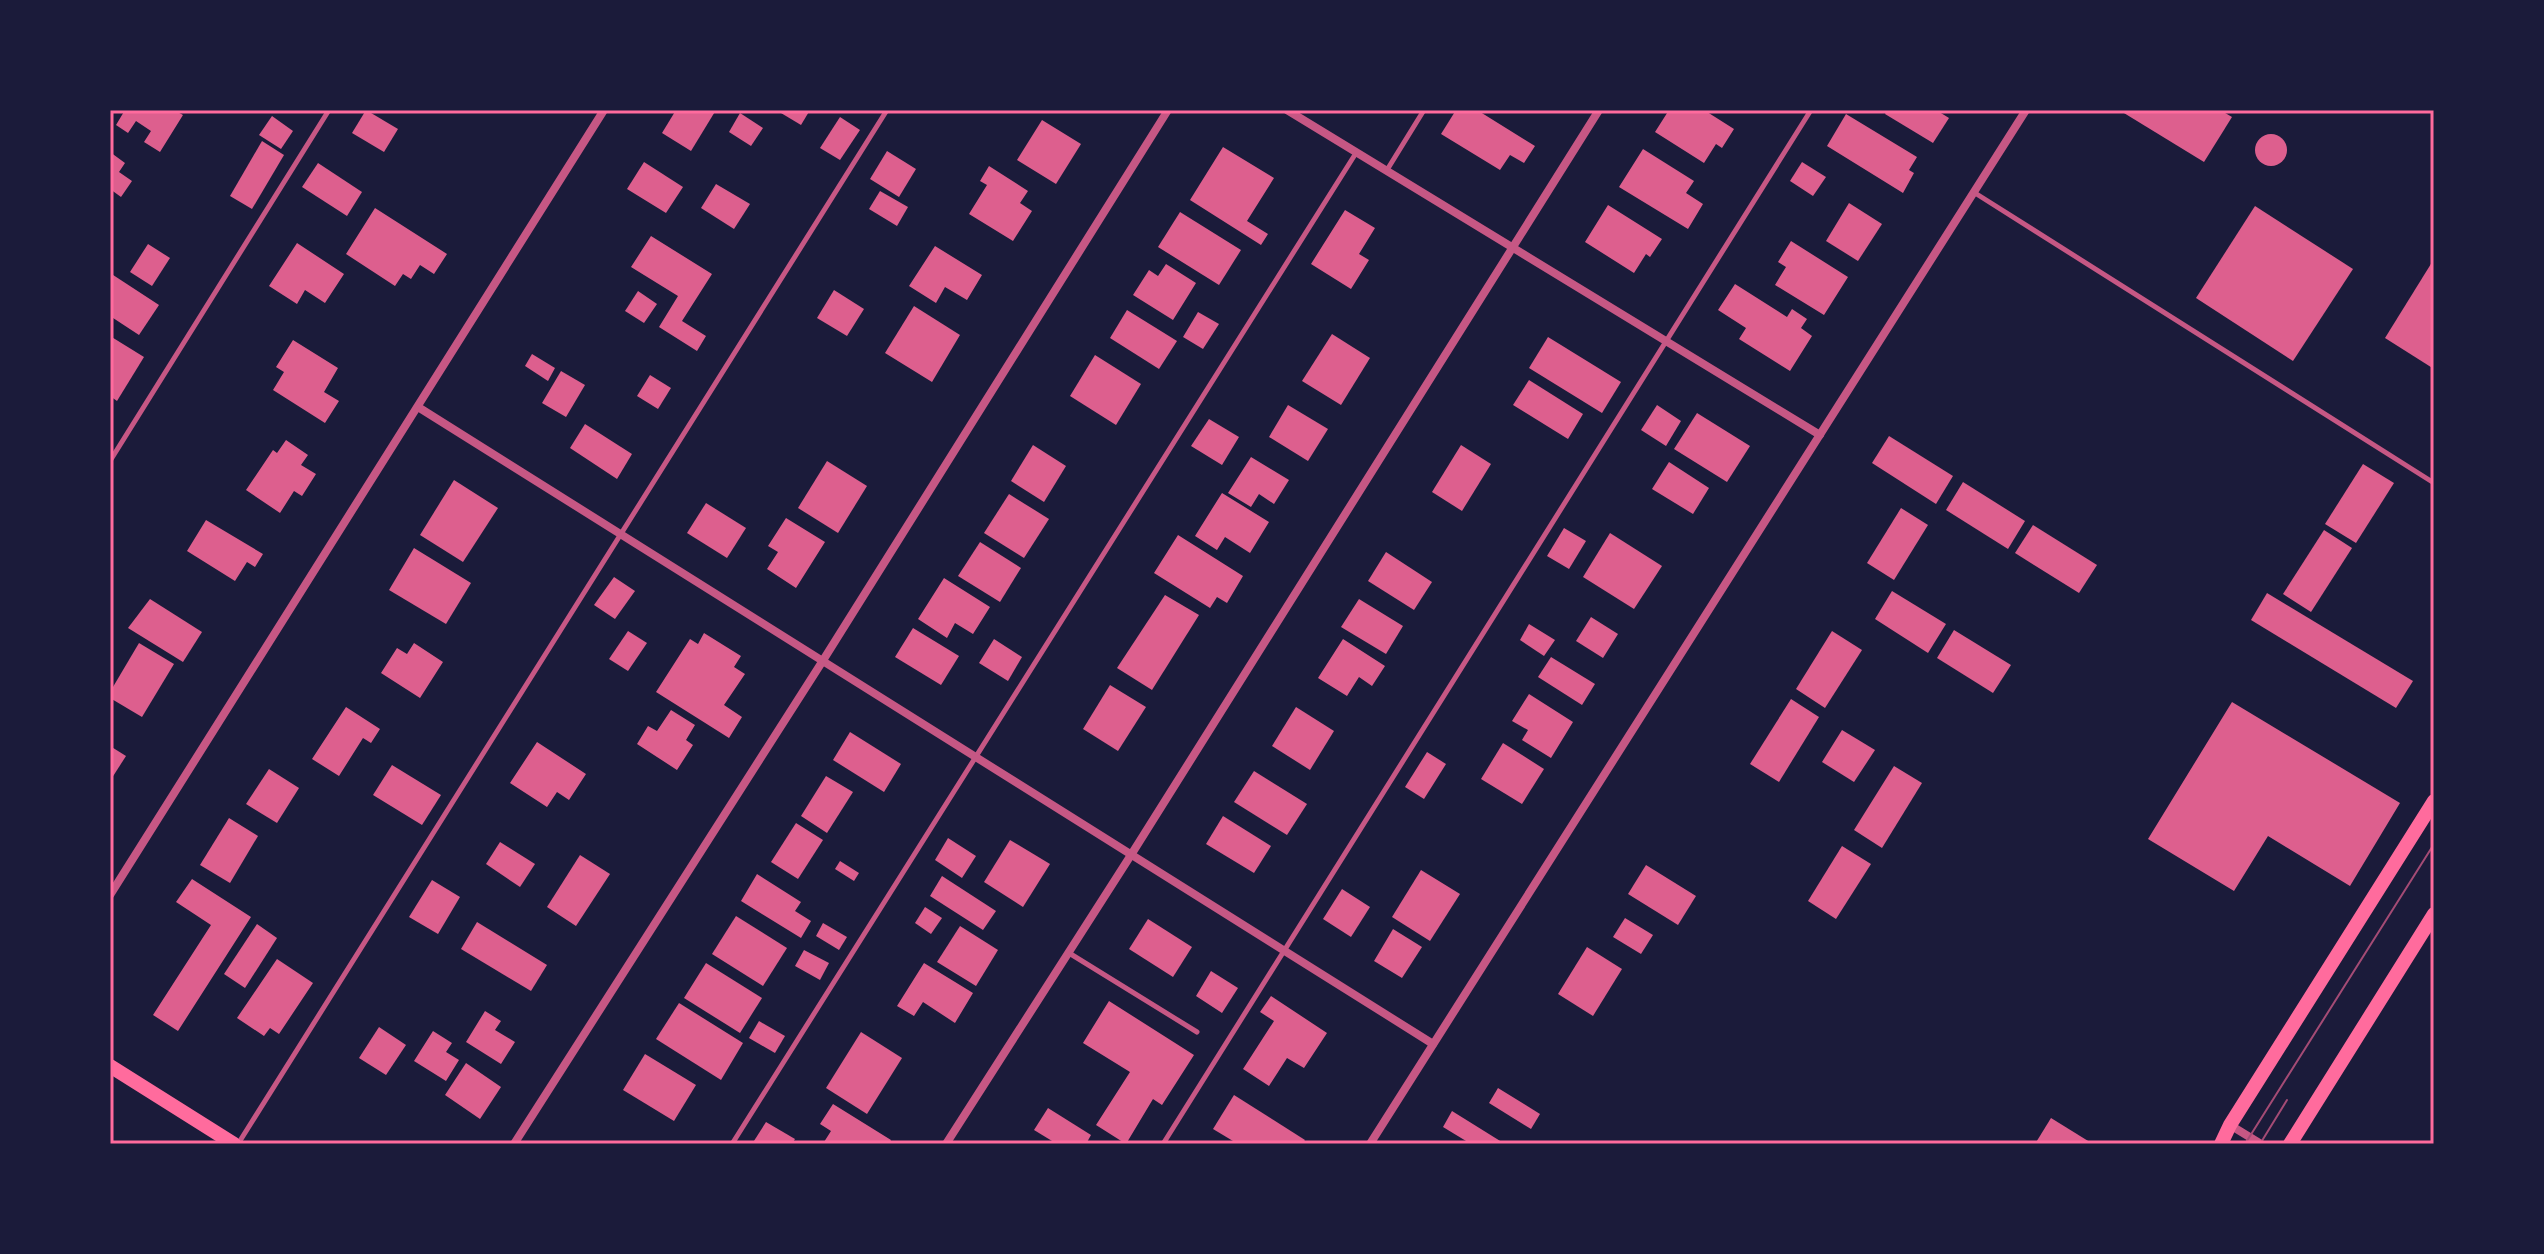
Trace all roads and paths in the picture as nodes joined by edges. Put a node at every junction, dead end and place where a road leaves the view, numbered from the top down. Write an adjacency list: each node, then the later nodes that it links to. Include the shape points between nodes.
1 (329, 110): 17 (lane)
2 (604, 110): 15 (street)
3 (887, 110): 19 (lane)
4 (1168, 110): 20 (street)
5 (1287, 110): 10 (street)
6 (1424, 110): 11 (lane)
7 (1599, 110): 13 (street)
8 (1811, 110): 14 (lane)
9 (2026, 110): 12 (street)
10 (1356, 153): 11 (street); 21 (lane)
11 (1386, 171): 13 (street)
12 (1974, 192): 16 (street); 18 (lane)
13 (1511, 248): 14 (street); 23 (street)
14 (1666, 342): 16 (street); 26 (lane)
15 (418, 407): 19 (street); 24 (street)
16 (1820, 435): 29 (street)
17 (110, 461)
18 (2434, 483)
19 (621, 535): 20 (street); 32 (lane)
20 (822, 662): 21 (street); 33 (street)
21 (975, 757): 23 (street); 34 (lane)
22 (2434, 801): 31 (main road)
23 (1131, 855): 26 (street); 27 (street)
24 (110, 895)
25 (2434, 914): 40 (main road)
26 (1284, 952): 29 (street); 36 (lane)
27 (1069, 953): 28 (lane); 35 (street)
28 (1197, 1032)
29 (1433, 1044): 37 (street)
30 (110, 1066): 32 (main road)
31 (2230, 1125): 38 (main road); 39 (street)
32 (236, 1144)
33 (514, 1144)
34 (732, 1144)
35 (946, 1144)
36 (1163, 1144)
37 (1370, 1144)
38 (2221, 1144)
39 (2261, 1144)
40 (2290, 1144)

